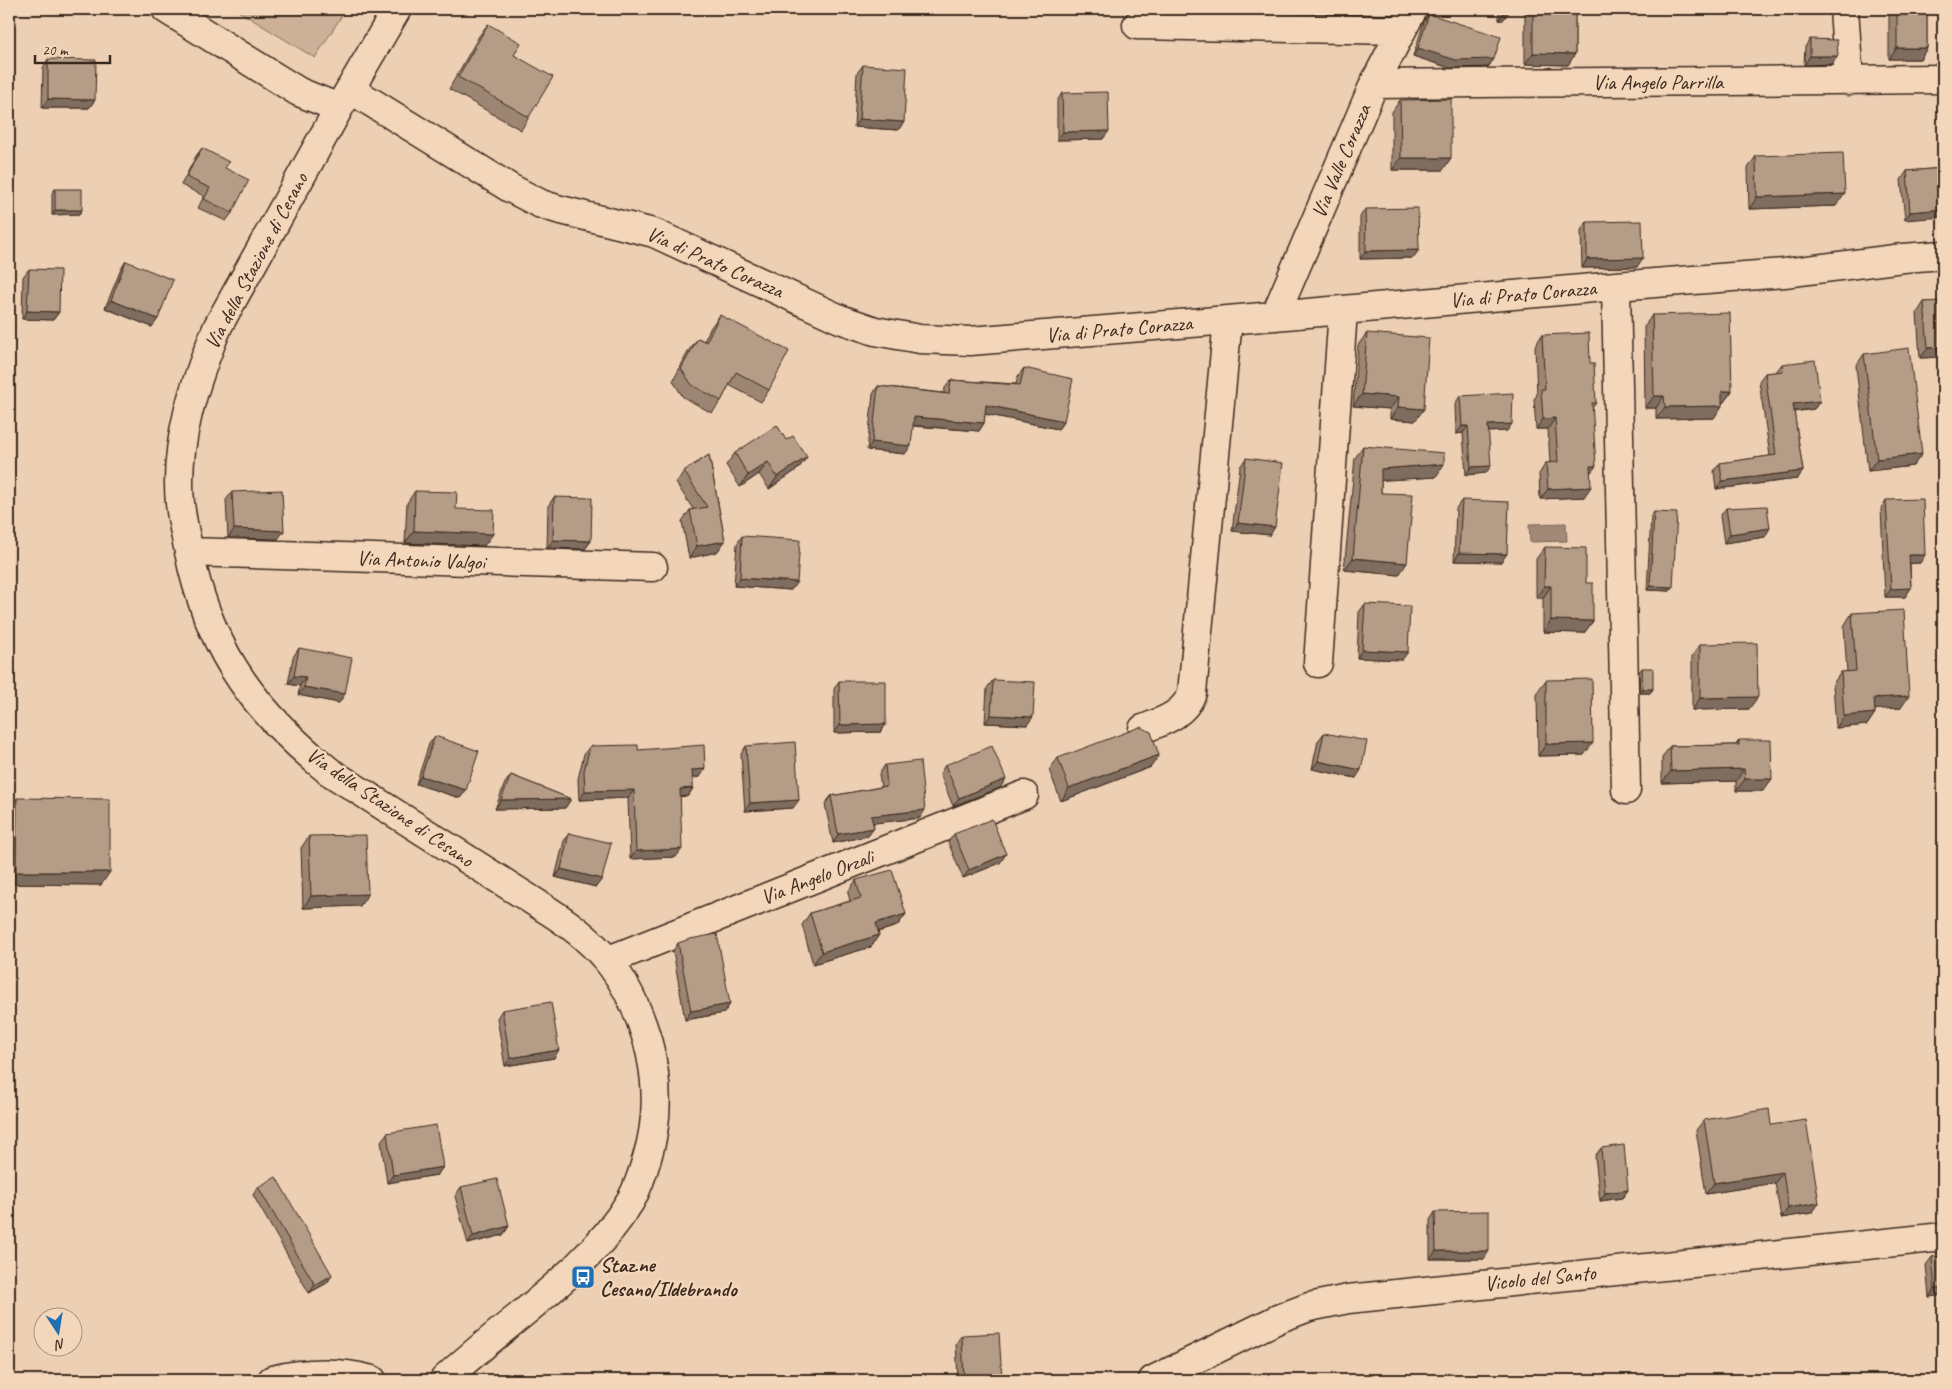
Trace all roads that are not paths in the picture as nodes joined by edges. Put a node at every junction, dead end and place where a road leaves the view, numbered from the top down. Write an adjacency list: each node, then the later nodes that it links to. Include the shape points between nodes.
1 (166, 9): 9 (street, Via di Prato Corazza, via 299,92)
2 (397, 9): 9 (street, Via della Stazione di Cesano)
3 (1844, 9): 7 (street)
4 (1408, 20): 5 (street); 8 (street, Via Valle Corazza)
5 (1138, 25)
6 (1943, 79): 7 (street, Via Angelo Parrilla)
7 (1849, 81): 8 (street, Via Angelo Parrilla)
8 (1374, 84): 13 (street, Via Valle Corazza)
9 (344, 98): 14 (street, Via di Prato Corazza, via 525,197 557,209 654,233 819,310 875,331 920,339 970,341); 15 (street, Via della Stazione di Cesano, via 218,326 202,362 187,419 180,480 182,518)
10 (1943, 255): 11 (street, Via di Prato Corazza, via 1784,273)
11 (1616, 286): 12 (street, Via di Prato Corazza); 19 (street)
12 (1343, 311): 13 (street, Via di Prato Corazza); 17 (street)
13 (1275, 316): 14 (street, Via di Prato Corazza)
14 (1228, 320): 18 (street, via 1192,693 1176,714)
15 (189, 552): 16 (street, Via Antonio Valgoi); 21 (street, Via della Stazione di Cesano, via 205,612 225,654 258,703 302,749 359,791 574,927)
16 (653, 567)
17 (1318, 663)
18 (1143, 729)
19 (1626, 790)
20 (1024, 795): 21 (street, Via Angelo Orzali)
21 (609, 960): 25 (street, Via della Stazione di Cesano, via 632,998 653,1060 656,1115 651,1146 640,1179 632,1199 597,1246 552,1289)
22 (1943, 1236): 26 (street, Vicolo del Santo, via 1348,1299 1309,1307 1280,1318)
23 (272, 1380): 24 (street, via 336,1373)
24 (372, 1380)
25 (444, 1380)
26 (1153, 1380)

